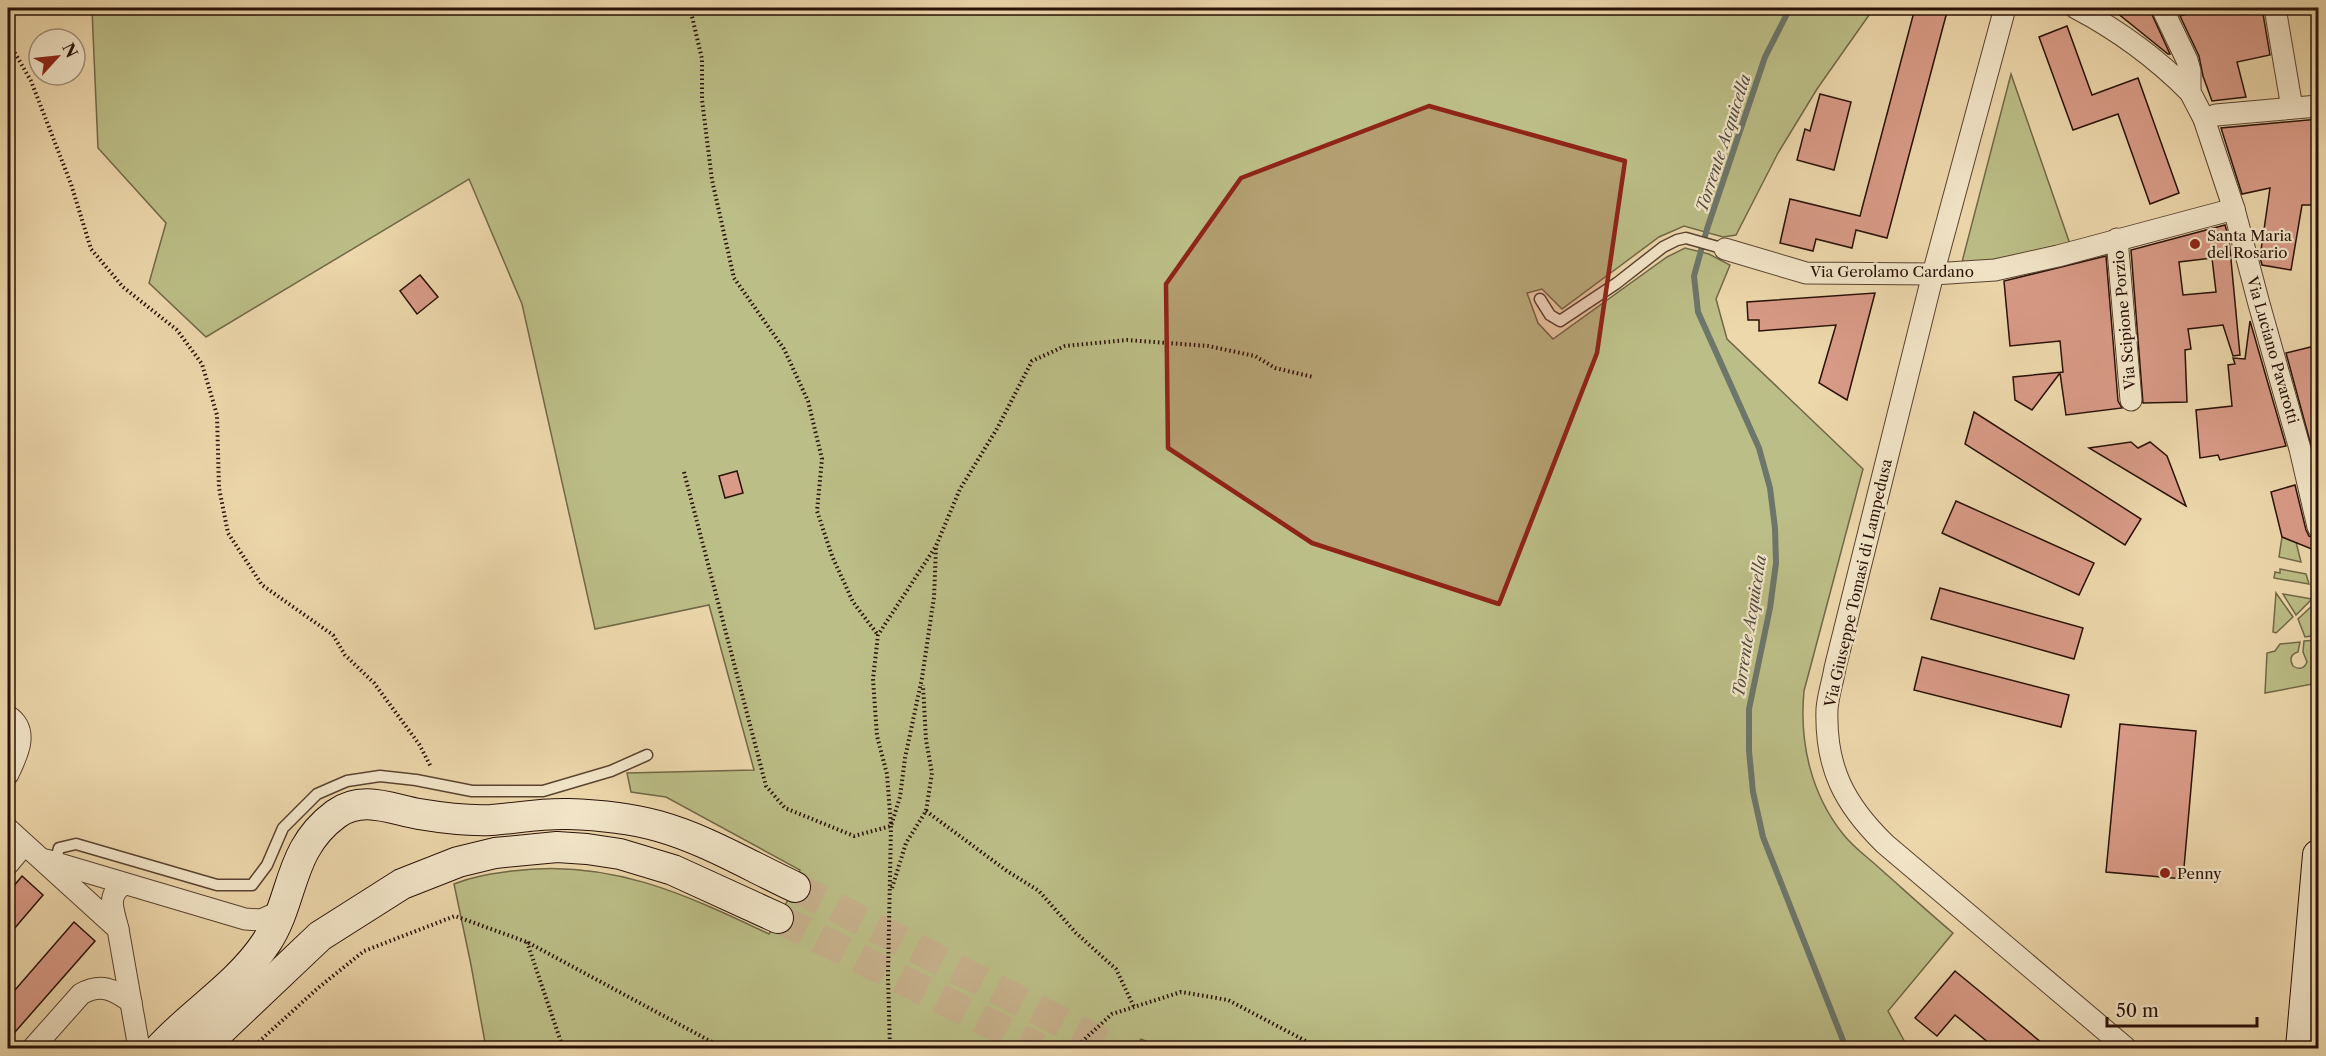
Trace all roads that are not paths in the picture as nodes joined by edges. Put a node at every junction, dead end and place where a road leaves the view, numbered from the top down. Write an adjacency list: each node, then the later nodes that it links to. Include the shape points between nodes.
1 (2005, 8): 12 (street, Via Giuseppe Tomasi di Lampedusa)
2 (2076, 8): 5 (street, via 2122,35)
3 (2162, 8): 5 (street, Via Luciano Pavarotti, via 2187,60)
4 (2275, 8): 7 (street)
5 (2190, 92): 8 (street, Via Luciano Pavarotti)
6 (2319, 106): 7 (street)
7 (2292, 108): 8 (street)
8 (2204, 119): 9 (street, Via Luciano Pavarotti)
9 (2234, 209): 10 (street, Via Gerolamo Cardano); 15 (street, Via Luciano Pavarotti)
10 (2117, 239): 12 (street, Via Gerolamo Cardano, via 1995,270); 14 (street, Via Scipione Porzio)
11 (1717, 247): 12 (street, Via Gerolamo Cardano, via 1806,273); 13 (lane, via 1686,238 1663,247 1560,321 1550,315)
12 (1933, 274): 33 (street, Via Giuseppe Tomasi di Lampedusa, via 1835,668 1827,707 1828,743 1847,800 1863,822)
13 (1540, 299)
14 (2131, 400)
15 (2319, 527)
16 (8, 717): 18 (street, via 21,735 18,754)
17 (647, 755): 20 (lane, via 611,771 543,791 472,790 380,776 347,781 316,794 283,828 267,865 252,885 218,885 76,844)
18 (8, 774)
19 (8, 829): 20 (street)
20 (39, 855): 21 (street); 23 (street); 27 (street)
21 (8, 864)
22 (2318, 872): 34 (main road)
23 (124, 884): 25 (street, via 245,919 261,920); 27 (street, via 111,901)
24 (795, 886): 25 (main road, via 686,836 631,820 566,814 465,820 362,804 339,812 312,838 294,870)
25 (281, 911): 31 (main road, via 252,962)
26 (778, 918): 32 (main road, via 674,870 620,854 557,848 495,853 458,862 402,884 320,936)
27 (118, 929): 28 (street)
28 (131, 1002): 29 (street, via 105,987 92,988 81,994); 30 (street)
29 (33, 1048)
30 (139, 1048)
31 (160, 1048)
32 (202, 1048)
33 (2126, 1048)
34 (2301, 1048)

